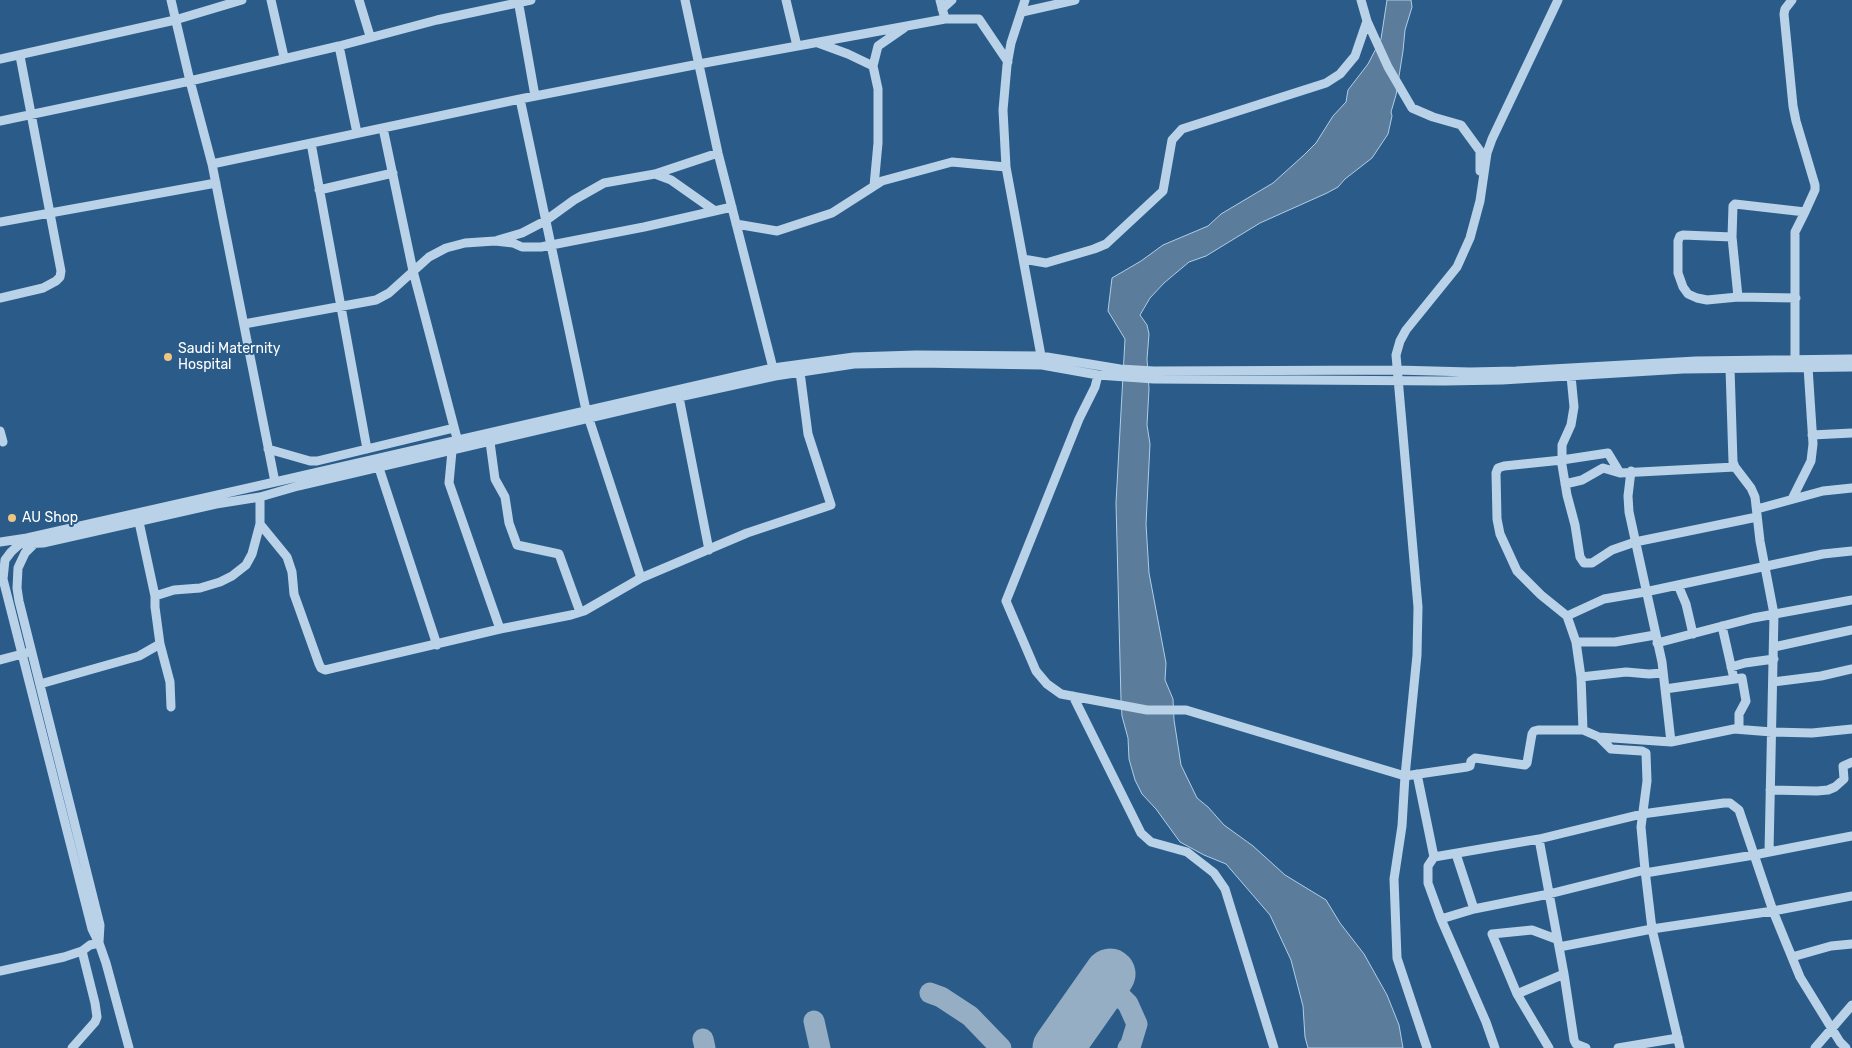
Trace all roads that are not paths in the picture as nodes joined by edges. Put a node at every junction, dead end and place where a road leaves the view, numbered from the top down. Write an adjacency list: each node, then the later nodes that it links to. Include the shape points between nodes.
1 (171, 0): 18 (street)
2 (242, 0): 18 (street)
3 (271, 0): 26 (street)
4 (359, 0): 21 (street)
5 (531, 0): 14 (street)
6 (685, 0): 29 (street)
7 (786, 0): 24 (street)
8 (952, 0): 15 (street)
9 (1025, 0): 16 (street)
10 (1075, 0): 16 (street)
11 (1361, 0): 19 (street)
12 (1558, 0): 47 (street, via 1492,139)
13 (1792, 0): 50 (street, via 1784,14 1793,106 1816,185)
14 (518, 1): 21 (street); 32 (street)
15 (941, 4): 17 (street)
16 (1022, 12): 28 (street)
17 (945, 19): 20 (street); 28 (street, via 979,19)
18 (175, 20): 25 (street); 31 (street)
19 (1366, 21): 47 (street, via 1412,108 1461,125 1480,151); 58 (street, via 1355,56 1340,74 1326,83 1182,130 1172,140 1163,192 1106,244 1046,263)
20 (906, 26): 22 (street); 30 (street, via 878,46)
21 (370, 36): 23 (street)
22 (818, 42): 24 (street); 30 (street)
23 (339, 46): 26 (street); 37 (street)
24 (797, 46): 29 (street)
25 (20, 56): 27 (street); 34 (street)
26 (284, 57): 31 (street)
27 (0, 59)
28 (1008, 62): 41 (street, via 1003,110)
29 (699, 64): 32 (street); 39 (street)
30 (873, 66): 45 (street, via 878,88)
31 (190, 81): 34 (street); 40 (street)
32 (535, 96): 33 (street)
33 (520, 99): 36 (street); 53 (street)
34 (30, 114): 35 (street); 51 (street)
35 (0, 122)
36 (383, 128): 37 (street); 42 (street)
37 (357, 133): 38 (street)
38 (311, 143): 40 (street); 46 (street)
39 (718, 153): 43 (street); 48 (street)
40 (212, 164): 44 (street)
41 (1006, 167): 45 (street, via 952,162); 58 (street)
42 (393, 173): 46 (street); 59 (street)
43 (655, 174): 49 (street, via 671,180); 53 (street, via 604,183 585,192)
44 (216, 184): 51 (street); 64 (street)
45 (874, 186): 54 (street, via 832,213 777,232)
46 (319, 190): 63 (street)
47 (1480, 201): 71 (street, via 1470,238 1456,267 1400,341)
48 (732, 207): 49 (street); 54 (street)
49 (715, 211): 57 (street)
50 (1806, 212): 55 (street, via 1735,204 1731,209); 62 (street, via 1794,232)
51 (49, 213): 52 (street); 61 (street, via 60,277 43,288)
52 (0, 222)
53 (545, 222): 56 (street); 57 (street)
54 (736, 224): 72 (street)
55 (1732, 237): 60 (street); 60 (street, via 1680,236 1678,273 1688,294 1697,298)
56 (496, 241): 57 (street, via 532,248); 59 (street, via 446,248)
57 (551, 245): 80 (street)
58 (1023, 260): 66 (street)
59 (413, 270): 63 (street, via 382,298); 81 (street)
60 (1738, 297): 62 (street)
61 (0, 298)
62 (1796, 298): 67 (street)
63 (340, 307): 64 (street); 90 (street)
64 (244, 324): 89 (street)
65 (1852, 359): 67 (street)
66 (1042, 361): 72 (street, via 916,355 854,357); 73 (street, via 854,364); 74 (street); 75 (street)
67 (1796, 363): 68 (street); 70 (street); 71 (street, via 1696,360 1516,371)
68 (1808, 367): 69 (street); 84 (street)
69 (1852, 367)
70 (1730, 368): 77 (street); 96 (street)
71 (1396, 370): 76 (street); 78 (street)
72 (774, 372): 73 (street); 79 (street); 80 (street)
73 (800, 372): 112 (street, via 808,434 831,505 747,533)
74 (1120, 373): 75 (street); 76 (street)
75 (1098, 374): 144 (street, via 1006,601 1036,671 1061,694)
76 (1154, 375): 78 (street)
77 (1571, 376): 78 (street); 93 (street, via 1574,407 1571,425 1562,445)
78 (1398, 380): 154 (street, via 1418,607 1417,655)
79 (679, 397): 80 (street); 112 (street)
80 (588, 415): 87 (street); 88 (street); 115 (street)
81 (454, 428): 85 (street); 88 (street)
82 (0, 431): 86 (street)
83 (1852, 433): 84 (street)
84 (1812, 435): 103 (street, via 1811,461)
85 (408, 440): 90 (street); 91 (street)
86 (3, 442)
87 (490, 442): 88 (street); 120 (street, via 495,479 505,497 509,523 518,545 559,554)
88 (457, 447): 91 (street); 95 (street); 124 (street, via 449,483)
89 (268, 449): 92 (street, via 310,461); 99 (street)
90 (367, 449): 92 (street)
91 (411, 451): 95 (street)
92 (349, 453): 94 (street)
93 (1562, 460): 98 (street, via 1608,453); 100 (street); 122 (street, via 1498,468 1497,519 1500,534 1517,571)
94 (353, 464): 95 (street); 99 (street)
95 (377, 464): 102 (street); 130 (street)
96 (1735, 467): 97 (street); 105 (street, via 1751,488)
97 (1631, 471): 98 (street); 111 (street, via 1628,496)
98 (1620, 473): 100 (street, via 1603,468 1582,480)
99 (275, 482): 104 (street)
100 (1565, 484): 111 (street, via 1584,563)
101 (1852, 488): 103 (street)
102 (260, 497): 104 (street); 107 (street)
103 (1792, 499): 105 (street)
104 (215, 500): 106 (street); 108 (street)
105 (1757, 513): 111 (street); 114 (street)
106 (139, 522): 108 (street); 118 (street)
107 (260, 524): 118 (street, via 252,554 246,565 232,576 210,585); 130 (street, via 287,557 294,594 321,668 325,670)
108 (75, 532): 110 (street); 110 (street, via 41,535)
109 (2, 542): 110 (street)
110 (27, 542): 132 (street, via 17,577); 133 (street, via 5,560 3,579)
111 (1635, 542): 117 (street)
112 (709, 550): 115 (street)
113 (1852, 550): 114 (street)
114 (1766, 566): 116 (street); 121 (street)
115 (641, 578): 120 (street)
116 (1678, 585): 117 (street); 126 (street)
117 (1645, 592): 122 (street, via 1604,599); 127 (street)
118 (154, 596): 129 (street)
119 (1852, 602): 121 (street)
120 (580, 612): 124 (street)
121 (1774, 614): 123 (street); 131 (street)
122 (1567, 616): 128 (street)
123 (1722, 626): 126 (street); 136 (street)
124 (500, 630): 130 (street)
125 (1852, 630): 131 (street)
126 (1693, 634): 127 (street)
127 (1656, 639): 128 (street); 138 (street)
128 (1576, 642): 139 (street)
129 (160, 644): 142 (street, via 139,656); 145 (street, via 170,682)
130 (437, 645)
131 (1774, 647): 134 (street)
132 (31, 651): 133 (street); 142 (street)
133 (22, 654): 135 (street); 170 (street, via 92,929)
134 (1774, 659): 136 (street); 141 (street)
135 (0, 660)
136 (1731, 667): 140 (street)
137 (1852, 669): 141 (street)
138 (1663, 673): 139 (street, via 1626,672); 143 (street)
139 (1581, 677): 148 (street)
140 (1734, 679): 143 (street); 146 (street, via 1742,678 1746,698 1739,714)
141 (1774, 682): 149 (street)
142 (40, 684): 170 (street, via 100,925)
143 (1665, 689): 151 (street)
144 (1073, 696): 154 (street, via 1147,710 1186,710); 184 (street, via 1141,833 1151,842 1188,852 1214,873 1225,889)
145 (171, 707)
146 (1739, 729): 149 (street); 151 (street)
147 (1852, 729): 149 (street)
148 (1582, 730): 150 (street); 153 (street, via 1534,731 1525,765 1475,758 1467,767)
149 (1772, 732): 155 (street)
150 (1599, 737): 151 (street); 156 (street, via 1612,749 1646,753 1647,781)
151 (1671, 742)
152 (1852, 762): 155 (street, via 1843,766 1844,779 1828,790)
153 (1417, 774): 154 (street); 162 (street)
154 (1405, 776): 185 (street, via 1394,879 1397,958)
155 (1770, 790): 159 (street)
156 (1642, 814): 158 (street); 161 (street, via 1730,803 1739,810); 163 (street, via 1640,828)
157 (1852, 836): 159 (street)
158 (1538, 839): 160 (street); 164 (street)
159 (1769, 852): 161 (street)
160 (1456, 854): 162 (street); 166 (street)
161 (1754, 855): 163 (street); 167 (street)
162 (1434, 857): 168 (street, via 1428,866 1428,883)
163 (1645, 871): 164 (street); 169 (street)
164 (1549, 894): 166 (street); 171 (street)
165 (1852, 896): 167 (street)
166 (1474, 909): 168 (street)
167 (1773, 911): 169 (street); 174 (street)
168 (1441, 919): 186 (street)
169 (1652, 928): 171 (street); 180 (street)
170 (99, 942): 173 (street); 183 (street)
171 (1557, 943): 176 (street); 177 (street, via 1532,930 1492,934)
172 (1852, 944): 174 (street)
173 (82, 951): 175 (street); 182 (street, via 97,1017)
174 (1792, 957): 179 (street, via 1800,977)
175 (0, 970)
176 (1564, 974): 177 (street); 181 (street)
177 (1517, 994): 187 (street)
178 (1852, 1005): 179 (street)
179 (1832, 1028): 191 (street); 192 (street)
180 (1678, 1038): 189 (street); 190 (street)
181 (1572, 1046): 188 (street)
182 (72, 1048)
183 (129, 1048)
184 (1274, 1048)
185 (1427, 1048)
186 (1495, 1048)
187 (1549, 1048)
188 (1586, 1048)
189 (1618, 1048)
190 (1680, 1048)
191 (1815, 1048)
192 (1846, 1048)

